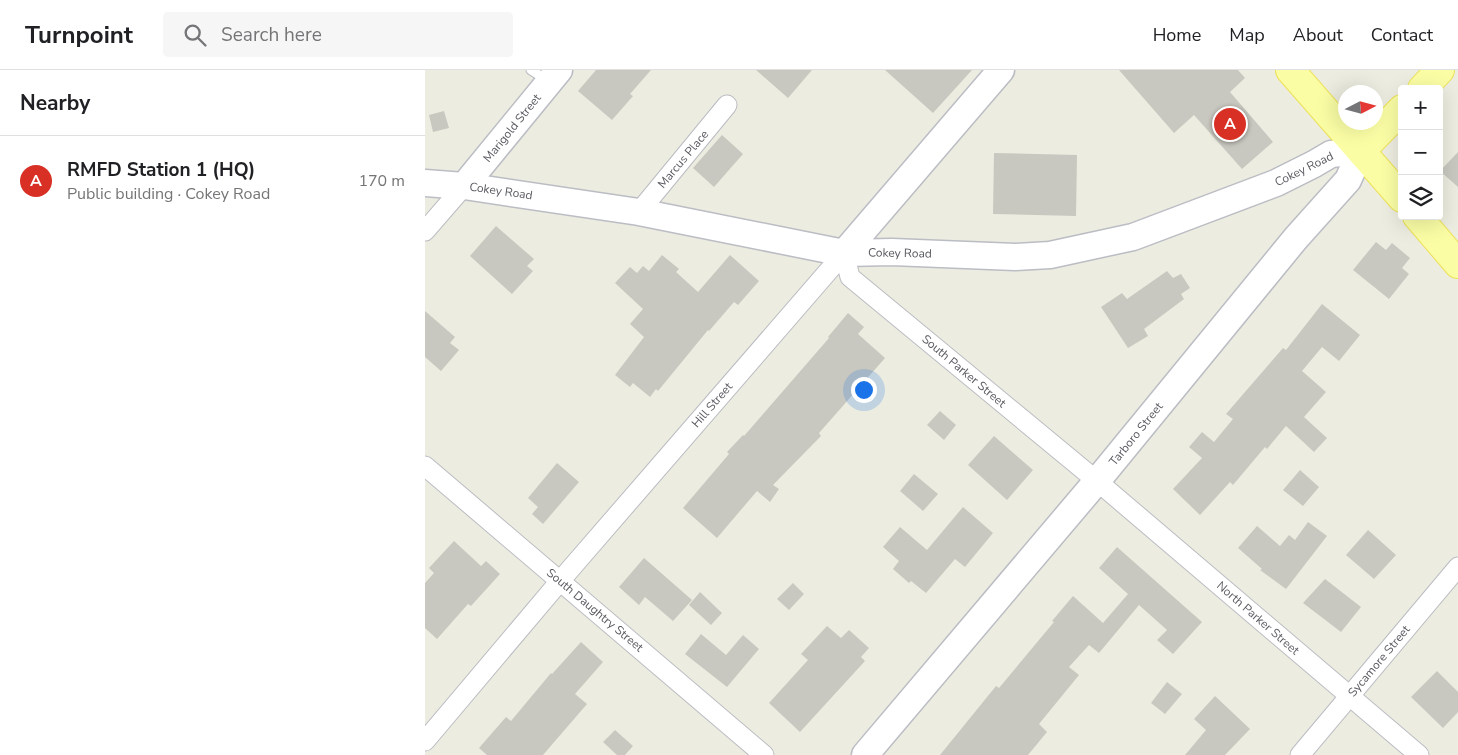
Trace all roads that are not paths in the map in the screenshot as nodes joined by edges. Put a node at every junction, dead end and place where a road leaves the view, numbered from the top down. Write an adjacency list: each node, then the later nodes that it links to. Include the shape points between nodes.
1 (1001, 70): 15 (street, Hill Street)
2 (1290, 70): 8 (main road)
3 (1440, 70): 5 (main road)
4 (547, 74): 10 (street, Marigold Street)
5 (1425, 85)
6 (727, 105): 12 (street, Marcus Place)
7 (1398, 113): 8 (main road, Tarboro Street)
8 (1361, 151): 11 (main road); 15 (street, Cokey Road, via 1331,154 1276,183 1133,238 1050,255 1015,257); 18 (street, Tarboro Street, via 1348,180 1296,238)
9 (425, 183): 10 (street, Cokey Road)
10 (464, 186): 12 (street, Cokey Road); 14 (street, Marigold Street)
11 (1398, 193)
12 (639, 212): 15 (street, Cokey Road)
13 (1420, 220): 16 (main road)
14 (425, 231)
15 (844, 252): 18 (street, South Parker Street, via 850,277); 20 (street, Hill Street)
16 (1458, 264)
17 (425, 466): 20 (street, South Daughtry Street)
18 (1097, 481): 21 (street, North Parker Street); 24 (street, Tarboro Street)
19 (1458, 567): 21 (street, Sycamore Street)
20 (560, 581): 22 (street, Hill Street); 23 (street, South Daughtry Street)
21 (1349, 696): 25 (street, Sycamore Street); 26 (street, North Parker Street)
22 (425, 741)
23 (764, 755)
24 (865, 755)
25 (1300, 755)
26 (1419, 755)

